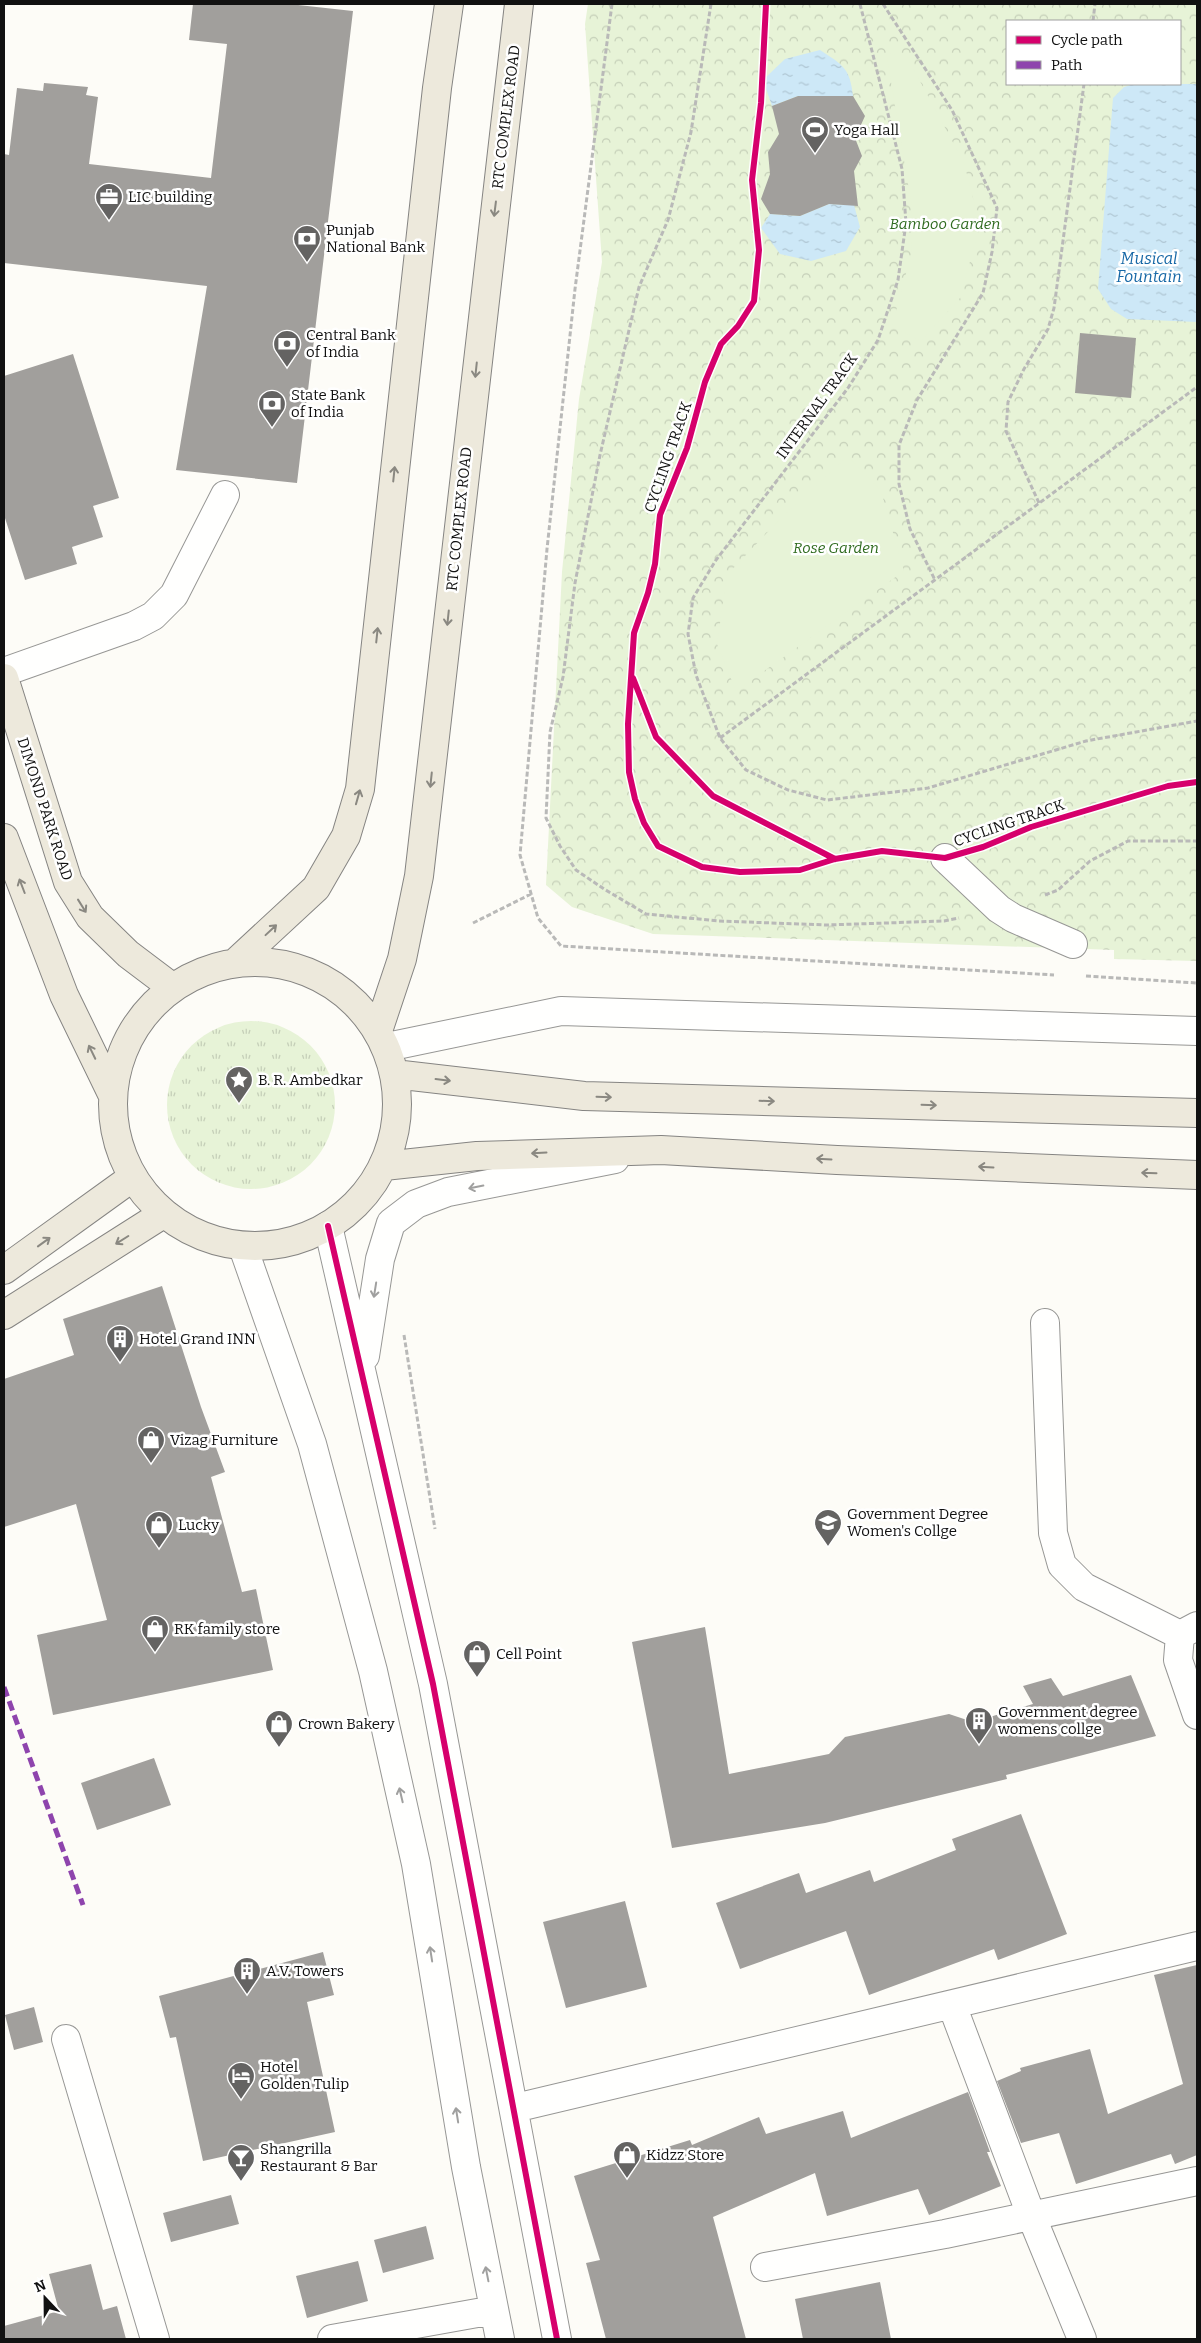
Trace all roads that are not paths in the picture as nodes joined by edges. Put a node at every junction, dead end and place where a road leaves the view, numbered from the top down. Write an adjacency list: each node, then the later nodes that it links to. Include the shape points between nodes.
1 (449, 4): 9 (main road, one-way to 1, via 316,888 346,836 360,789 429,158)
2 (519, 4): 12 (main road, RTC COMPLEX ROAD, one-way to 12, via 419,876)
3 (225, 495): 4 (street, via 174,595 153,616 134,626)
4 (4, 672)
5 (4, 678): 10 (main road, DIMOND PARK ROAD, one-way to 10, via 68,882 90,917 128,954)
6 (4, 838): 14 (main road, one-way to 6, via 64,995)
7 (945, 858): 8 (street, via 999,909)
8 (1073, 944)
9 (235, 963): 10 (main road, via 203,972); 12 (main road, via 277,963 318,975 351,1000)
10 (173, 988): 14 (main road, via 142,1017 122,1054)
11 (1197, 1031): 12 (street, via 561,1011)
12 (383, 1039): 13 (main road)
13 (394, 1074): 15 (main road, one-way to 15, via 584,1096); 17 (main road, via 398,1087 396,1127)
14 (113, 1096): 19 (main road, via 117,1138)
15 (1197, 1113)
16 (661, 1150): 17 (main road, one-way to 17, via 487,1156); 18 (main road, one-way to 16); 26 (street, one-way to 26, via 448,1192 416,1204 391,1223 380,1260)
17 (384, 1166): 21 (main road, via 361,1200)
18 (1197, 1175)
19 (133, 1177): 20 (main road); 23 (main road, one-way to 19)
20 (163, 1214): 22 (main road, via 202,1236); 24 (main road, one-way to 24)
21 (328, 1226): 22 (main road, via 290,1242); 26 (street)
22 (243, 1247): 36 (street, one-way to 22, via 466,2167 416,1864 373,1672 312,1444)
23 (4, 1270)
24 (4, 1315)
25 (1045, 1323): 27 (street, via 1053,1533 1062,1565 1084,1587)
26 (362, 1371): 32 (street, via 433,1684)
27 (1189, 1631): 28 (street, via 1178,1660)
28 (1197, 1715)
29 (1197, 1946): 30 (street)
30 (952, 2005): 32 (street); 34 (street)
31 (66, 2039): 37 (street)
32 (515, 2108): 40 (street)
33 (1197, 2181): 34 (street)
34 (1031, 2215): 35 (street); 41 (street)
35 (765, 2267)
36 (494, 2310): 38 (street); 39 (street)
37 (155, 2339)
38 (332, 2339)
39 (500, 2339)
40 (557, 2339)
41 (1082, 2339)

